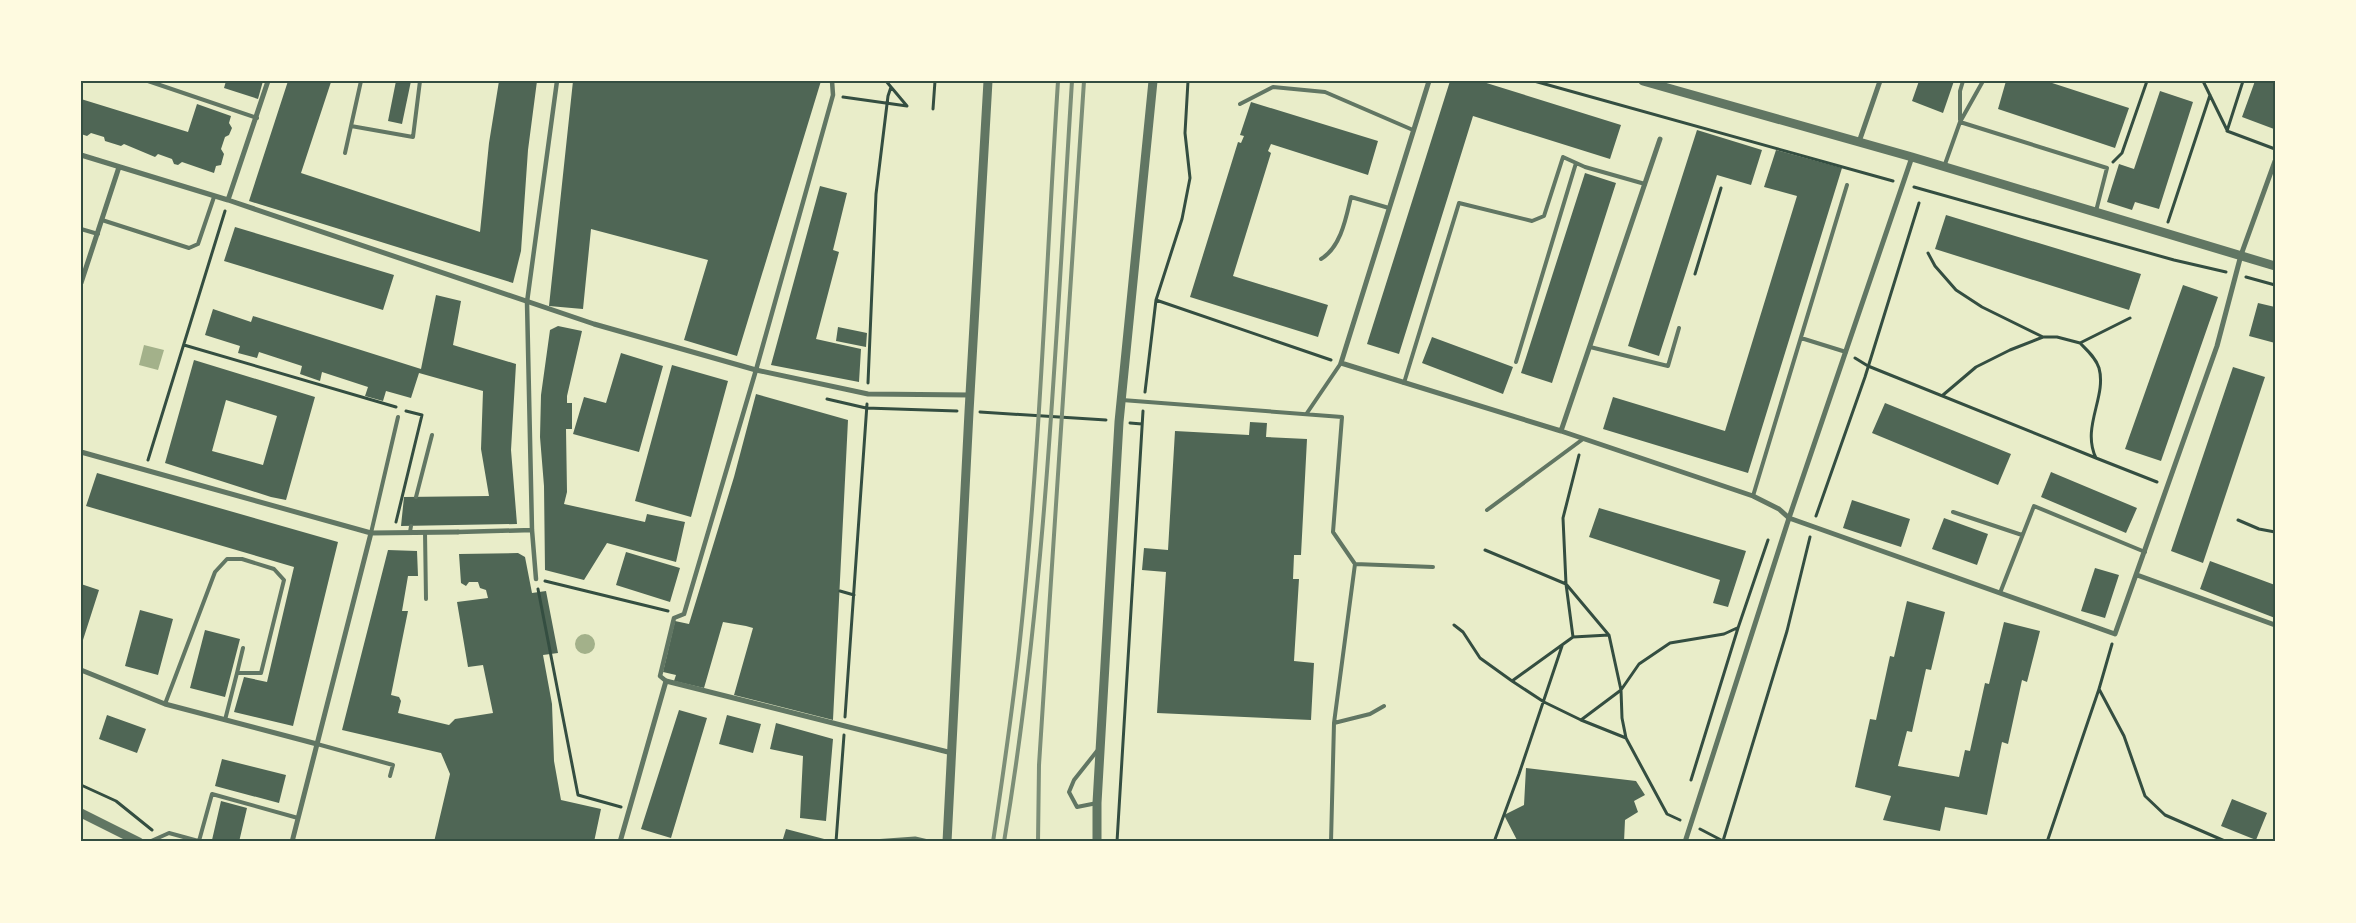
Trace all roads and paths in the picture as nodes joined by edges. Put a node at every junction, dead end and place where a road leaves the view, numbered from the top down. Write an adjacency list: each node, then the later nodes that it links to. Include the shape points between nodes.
1 (148, 81): 26 (lane)
2 (268, 81): 26 (street)
3 (361, 81): 28 (lane)
4 (420, 81): 28 (lane, via 413,137)
5 (558, 81): 61 (street)
6 (832, 81): 21 (street)
7 (886, 81): 20 (path)
8 (935, 81): 25 (path)
9 (988, 81): 76 (street)
10 (1153, 81): 78 (street)
11 (1188, 81): 60 (path, via 1185,133 1190,178 1182,219)
12 (1429, 81): 29 (street)
13 (1642, 81): 32 (street)
14 (1880, 81): 32 (street)
15 (1963, 81): 27 (lane)
16 (1982, 81): 27 (lane)
17 (2147, 81): 41 (path, via 2122,153)
18 (2203, 81): 22 (path)
19 (2243, 81): 30 (path)
20 (890, 87): 23 (path); 23 (path, via 907,106)
21 (833, 95): 23 (path); 73 (street)
22 (2210, 95): 30 (path); 51 (path)
23 (887, 103): 75 (path, via 876,194)
24 (1240, 104): 29 (lane, via 1273,87 1325,92)
25 (933, 109)
26 (256, 118): 46 (street)
27 (1960, 122): 40 (lane); 41 (lane)
28 (351, 126): 34 (lane)
29 (1413, 130): 48 (street)
30 (2227, 131): 33 (path)
31 (1660, 139): 42 (street)
32 (1859, 142): 36 (street)
33 (2275, 149)
34 (346, 153)
35 (81, 155): 39 (street)
36 (1912, 157): 40 (street); 69 (street)
37 (2275, 161): 55 (street)
38 (1576, 163): 42 (lane); 70 (lane); 74 (lane, via 1563,157 1544,216 1532,221 1459,202)
39 (119, 167): 45 (street); 50 (street)
40 (1944, 167): 49 (street)
41 (2107, 168): 49 (lane)
42 (1645, 184): 68 (street)
43 (1847, 185): 65 (lane)
44 (1721, 188): 58 (path)
45 (214, 197): 46 (street); 50 (lane, via 198,244 189,248)
46 (228, 200): 61 (street); 67 (path)
47 (1919, 204): 72 (path)
48 (1389, 208): 56 (lane, via 1351,197 1337,241); 71 (street)
49 (2096, 212): 55 (street)
50 (102, 220): 53 (street)
51 (2168, 222)
52 (81, 229): 53 (lane)
53 (98, 234): 59 (street)
54 (1928, 253): 64 (path, via 1956,290 1982,307)
55 (2241, 255): 57 (street); 92 (street, via 2217,346)
56 (1321, 258)
57 (2275, 266)
58 (1695, 274)
59 (81, 283)
60 (1156, 300): 71 (path); 79 (path)
61 (527, 302): 73 (street); 101 (street)
62 (2130, 318): 66 (path)
63 (1679, 328): 68 (lane, via 1668,366)
64 (2043, 337): 66 (path); 77 (path, via 1976,367)
65 (1801, 338): 69 (lane); 93 (lane)
66 (2080, 343): 90 (path, via 2099,368 2099,398 2092,421 2092,449)
67 (184, 345): 91 (path); 102 (path, via 422,415)
68 (1590, 347): 86 (street)
69 (1846, 352): 97 (street)
70 (1516, 362)
71 (1341, 364): 74 (street); 83 (lane)
72 (1868, 366): 77 (path); 100 (path)
73 (756, 370): 75 (street); 121 (street)
74 (1404, 383): 86 (street)
75 (868, 394): 76 (street); 80 (path)
76 (970, 395): 146 (street)
77 (1943, 395): 90 (path)
78 (1122, 400): 79 (lane); 145 (street)
79 (1144, 402): 83 (lane); 169 (path)
80 (866, 408): 81 (path); 119 (path)
81 (953, 411)
82 (990, 413): 85 (path)
83 (1307, 413): 112 (lane, via 1342,417 1333,532)
84 (398, 416): 107 (lane)
85 (1098, 420)
86 (1561, 431): 88 (street)
87 (432, 435): 94 (lane)
88 (1583, 439): 93 (street); 95 (lane); 116 (path, via 1563,518)
89 (81, 452): 91 (street)
90 (2096, 458): 92 (path)
91 (145, 470): 107 (street)
92 (2168, 486): 111 (street)
93 (1753, 496): 97 (street)
94 (416, 497)
95 (1487, 510)
96 (1953, 512): 108 (lane)
97 (1789, 518): 100 (street); 172 (street)
98 (2238, 520): 106 (path)
99 (411, 526): 103 (lane)
100 (1813, 526): 118 (street); 159 (path, via 1787,631)
101 (532, 530): 105 (street); 115 (street)
102 (393, 532): 103 (street); 107 (street)
103 (410, 532): 104 (street)
104 (425, 532): 105 (street); 120 (lane)
105 (458, 532)
106 (2275, 532)
107 (371, 533): 144 (street)
108 (2022, 535): 111 (lane, via 2034,506); 118 (lane)
109 (1769, 536): 124 (path)
110 (1484, 550): 116 (path)
111 (2145, 552): 114 (street)
112 (1355, 564): 113 (lane); 141 (lane)
113 (1433, 568)
114 (2137, 574): 123 (street); 125 (street)
115 (536, 579): 121 (path); 151 (path, via 578,794)
116 (1566, 584): 126 (path); 127 (path)
117 (840, 590): 119 (path)
118 (2000, 593): 125 (street)
119 (854, 595): 142 (path)
120 (426, 599)
121 (684, 614): 133 (street, via 674,618 660,676)
122 (1454, 624): 132 (path, via 1480,658)
123 (2275, 625)
124 (1738, 628): 135 (path, via 1724,634 1670,644 1639,664); 148 (path)
125 (2115, 634): 134 (path)
126 (1609, 635): 127 (path); 135 (path)
127 (1573, 637): 128 (path)
128 (1562, 646): 132 (path); 136 (path)
129 (243, 648): 131 (lane)
130 (81, 670): 137 (street)
131 (237, 673): 137 (lane, via 261,673 284,580 274,569 242,559 227,559 215,572); 139 (lane)
132 (1510, 680): 136 (path)
133 (666, 681): 142 (street); 151 (street)
134 (2099, 689): 173 (path); 174 (path, via 2124,736 2145,796 2165,815)
135 (1620, 690): 140 (path); 143 (path)
136 (1544, 702): 140 (path); 171 (path)
137 (165, 704): 139 (street)
138 (1384, 706): 141 (lane, via 1370,714)
139 (225, 720): 144 (street)
140 (1581, 720): 143 (path)
141 (1334, 723): 170 (lane)
142 (844, 726): 146 (street); 164 (path)
143 (1626, 738): 155 (path, via 1667,814)
144 (317, 744): 147 (lane, via 393,765); 154 (street)
145 (1100, 747): 150 (street); 150 (lane, via 1074,780 1069,792 1077,807)
146 (952, 753): 167 (street)
147 (390, 776)
148 (1690, 783)
149 (81, 785): 157 (path, via 116,801)
150 (1097, 804): 168 (street)
151 (628, 809): 163 (street)
152 (1682, 810): 155 (path)
153 (81, 813): 160 (street)
154 (298, 818): 158 (lane, via 212,794); 162 (street)
155 (1679, 819): 156 (path)
156 (1677, 827)
157 (161, 837): 158 (lane, via 169,833); 161 (lane)
158 (200, 841)
159 (1723, 841)
160 (139, 842)
161 (149, 842)
162 (292, 842)
163 (620, 842)
164 (836, 842)
165 (873, 842): 166 (street, via 915,839)
166 (928, 842)
167 (947, 842)
168 (1097, 842)
169 (1117, 842)
170 (1331, 842)
171 (1494, 842)
172 (1685, 842)
173 (2047, 842)
174 (2228, 842)

